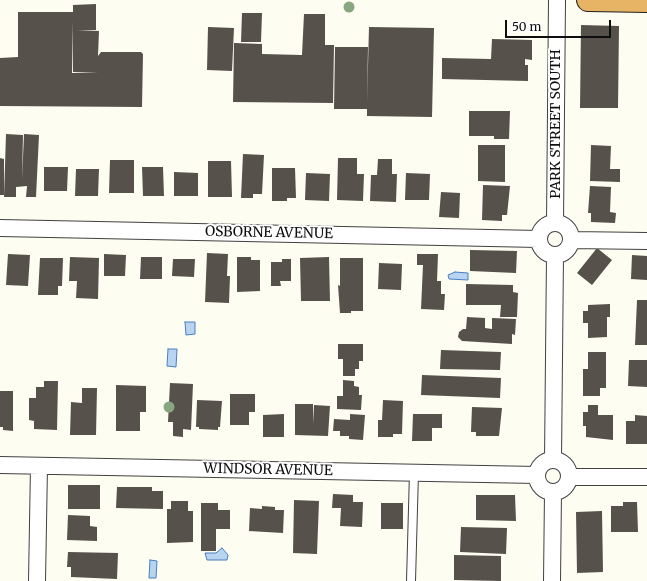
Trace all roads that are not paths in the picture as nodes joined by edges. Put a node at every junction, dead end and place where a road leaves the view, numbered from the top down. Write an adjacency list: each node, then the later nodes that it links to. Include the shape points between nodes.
1 (557, 0): 4 (street, PARK STREET SOUTH)
2 (588, 0): 3 (highway)
3 (647, 1)
4 (555, 223): 6 (street, via 545,226); 7 (street, via 566,227)
5 (0, 228): 6 (street, OSBORNE AVENUE)
6 (539, 239): 9 (street, via 542,249 548,254)
7 (571, 240): 8 (street); 9 (street, via 562,254)
8 (647, 241)
9 (555, 255): 10 (street)
10 (553, 460): 14 (street, via 543,464); 15 (street, via 564,464)
11 (0, 465): 12 (street, WINDSOR AVENUE)
12 (39, 466): 13 (street, WINDSOR AVENUE); 18 (street)
13 (414, 472): 14 (street, WINDSOR AVENUE); 19 (lane)
14 (537, 474): 17 (street, via 540,486 546,491)
15 (569, 477): 16 (street); 17 (street, via 567,485 560,491)
16 (647, 477)
17 (553, 492): 20 (street)
18 (37, 581)
19 (411, 581)
20 (552, 581)

